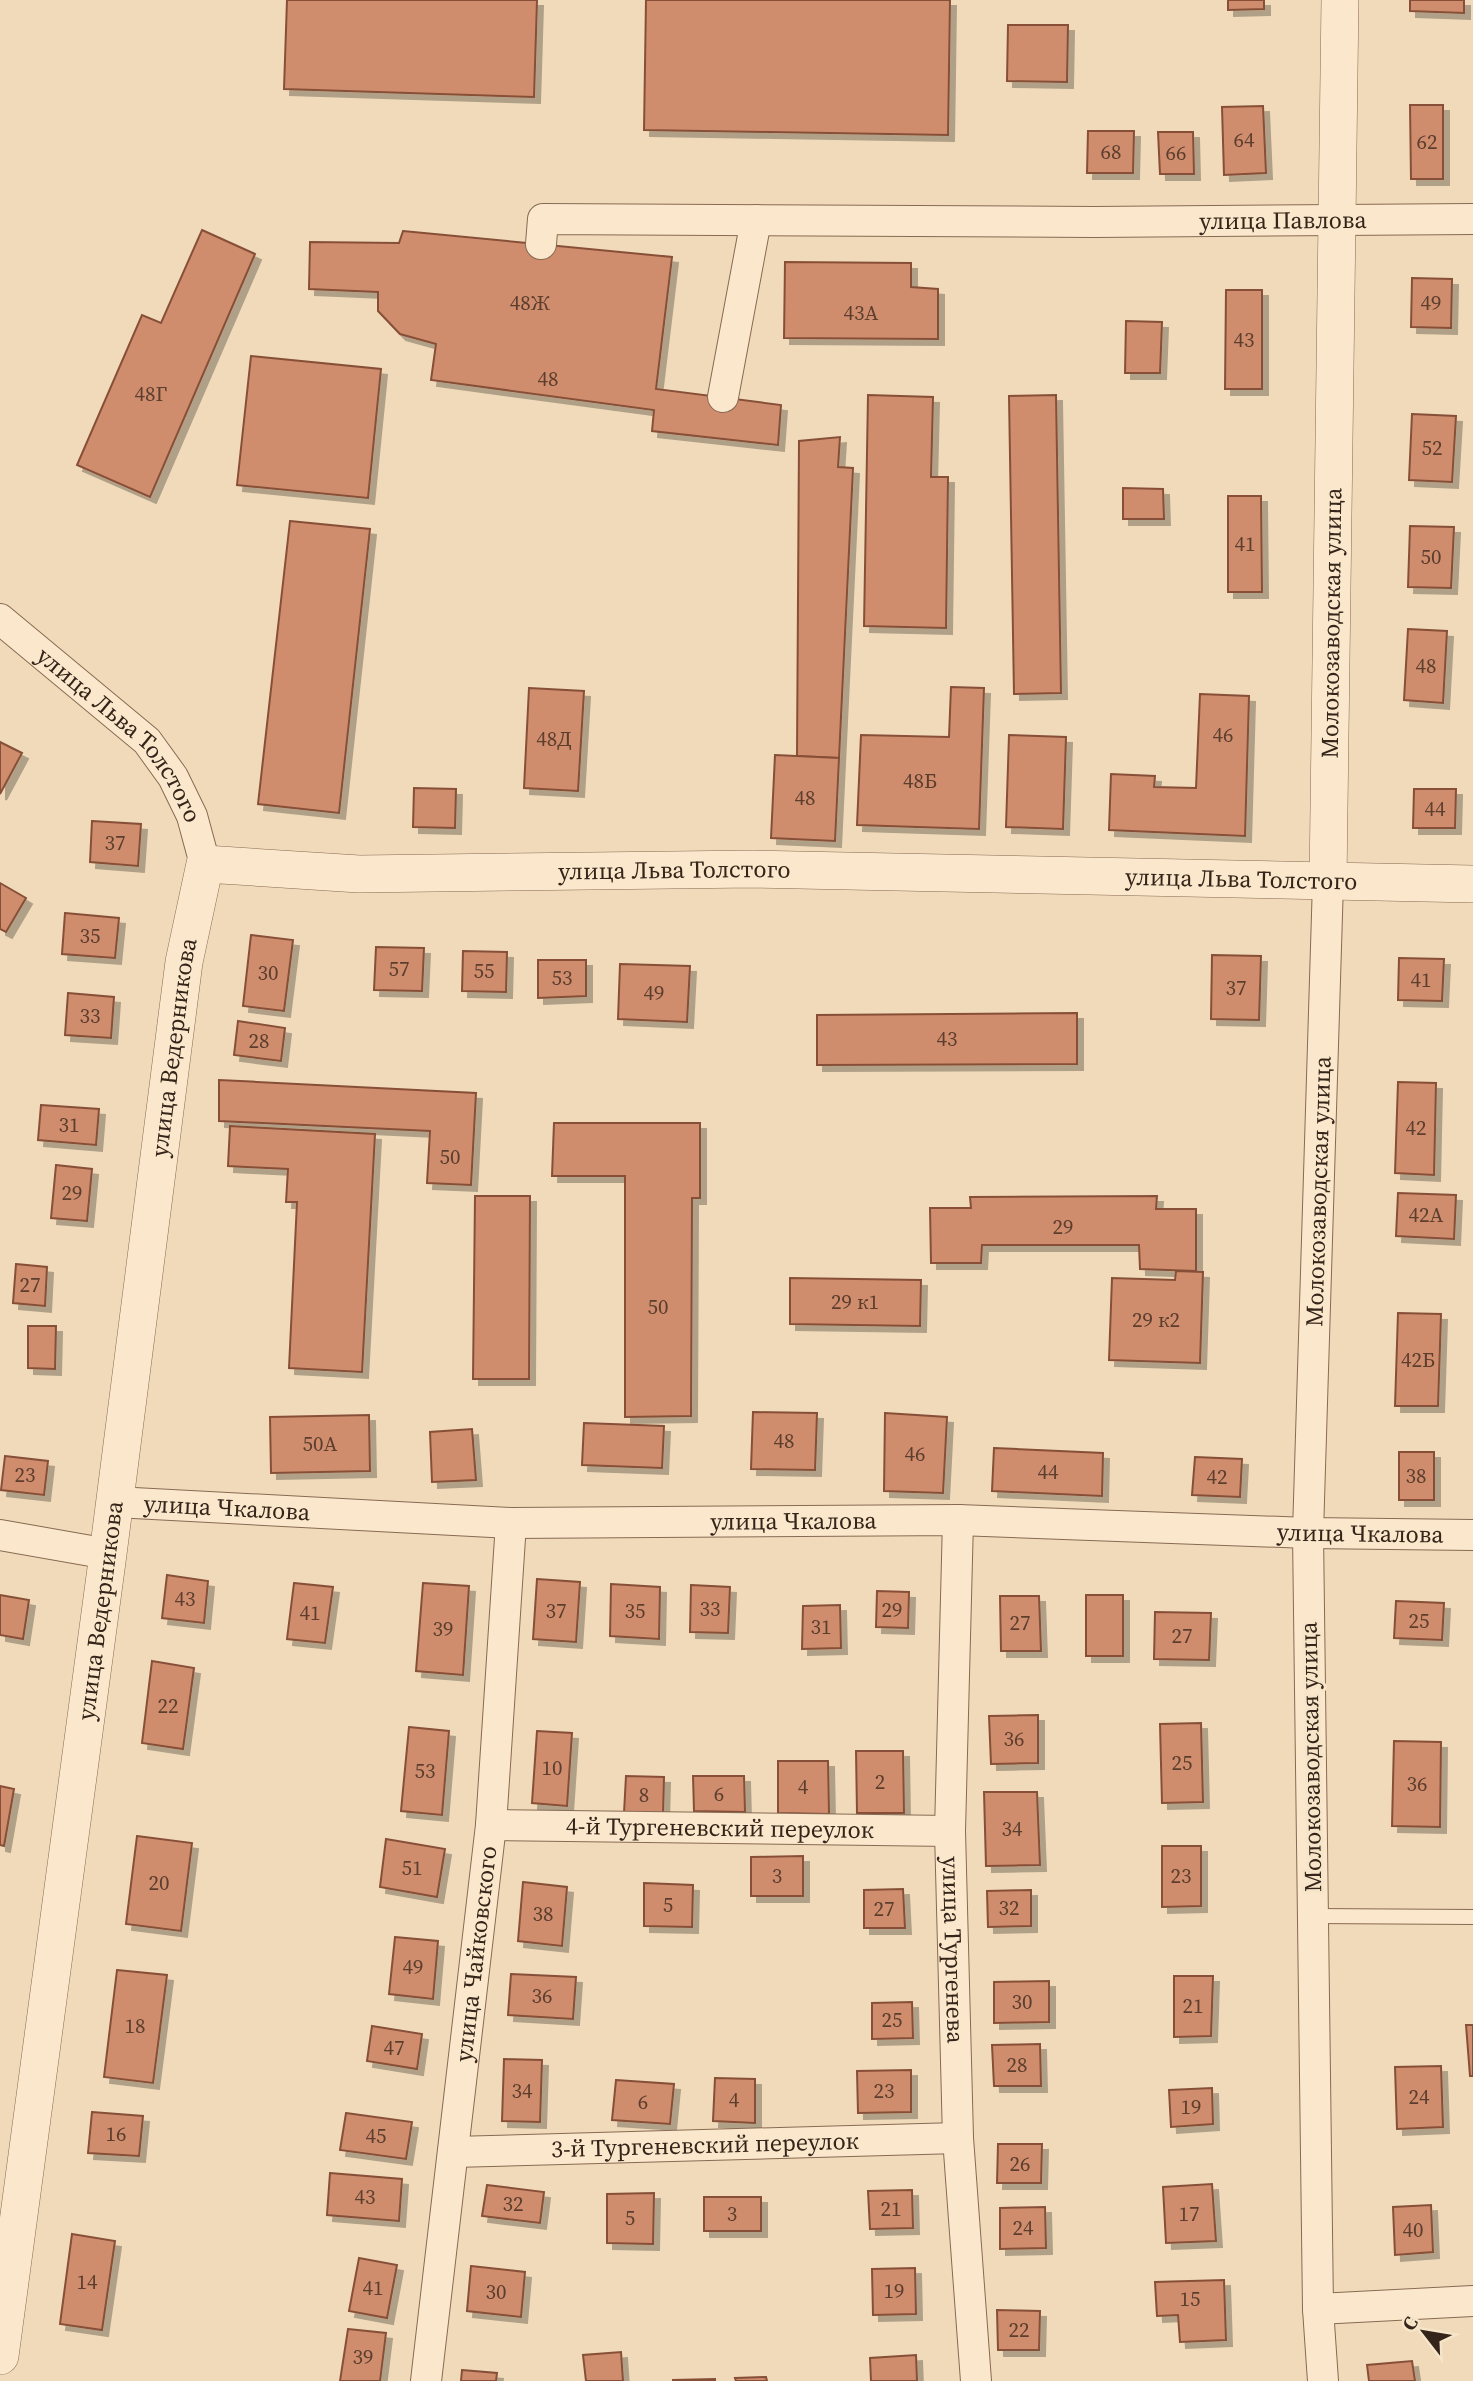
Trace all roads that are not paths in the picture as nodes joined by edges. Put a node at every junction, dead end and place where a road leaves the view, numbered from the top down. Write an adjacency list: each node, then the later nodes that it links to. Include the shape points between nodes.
1 (1340, 0): 2 (street, Молокозаводская улица)
2 (1337, 218): 3 (street, улица Павлова); 4 (street, улица Павлова); 9 (street, Молокозаводская улица)
3 (1473, 219)
4 (756, 220): 5 (street, улица Павлова, via 543,219); 6 (street)
5 (541, 244)
6 (723, 397)
7 (3, 628): 8 (street, улица Льва Толстого, via 147,741 173,777 192,816)
8 (205, 864): 9 (street, улица Льва Толстого, via 359,874 753,869); 11 (street, улица Ведерникова, via 184,962)
9 (1328, 882): 10 (street, улица Льва Толстого); 14 (street, Молокозаводская улица)
10 (1473, 884)
11 (115, 1502): 13 (street, улица Чкалова); 17 (street, улица Ведерникова)
12 (958, 1520): 13 (street, улица Чкалова); 14 (street, улица Чкалова); 19 (street, улица Тургенева)
13 (511, 1523): 18 (street, улица Чайковского)
14 (1308, 1534): 16 (street, улица Чкалова); 20 (street, Молокозаводская улица)
15 (0, 1535): 17 (street)
16 (1473, 1535)
17 (108, 1554): 26 (street, улица Ведерникова)
18 (491, 1825): 19 (street, 4-й Тургеневский переулок); 23 (street, улица Чайковского)
19 (950, 1831): 22 (street, улица Тургенева)
20 (1313, 1916): 21 (lane); 25 (street, Молокозаводская улица)
21 (1473, 1917)
22 (958, 2137): 23 (street, 3-й Тургеневский переулок); 28 (street, улица Тургенева)
23 (453, 2152): 27 (street, улица Чайковского)
24 (1473, 2301): 25 (street)
25 (1318, 2309): 29 (street, Молокозаводская улица)
26 (0, 2356)
27 (426, 2381)
28 (976, 2381)
29 (1323, 2381)

